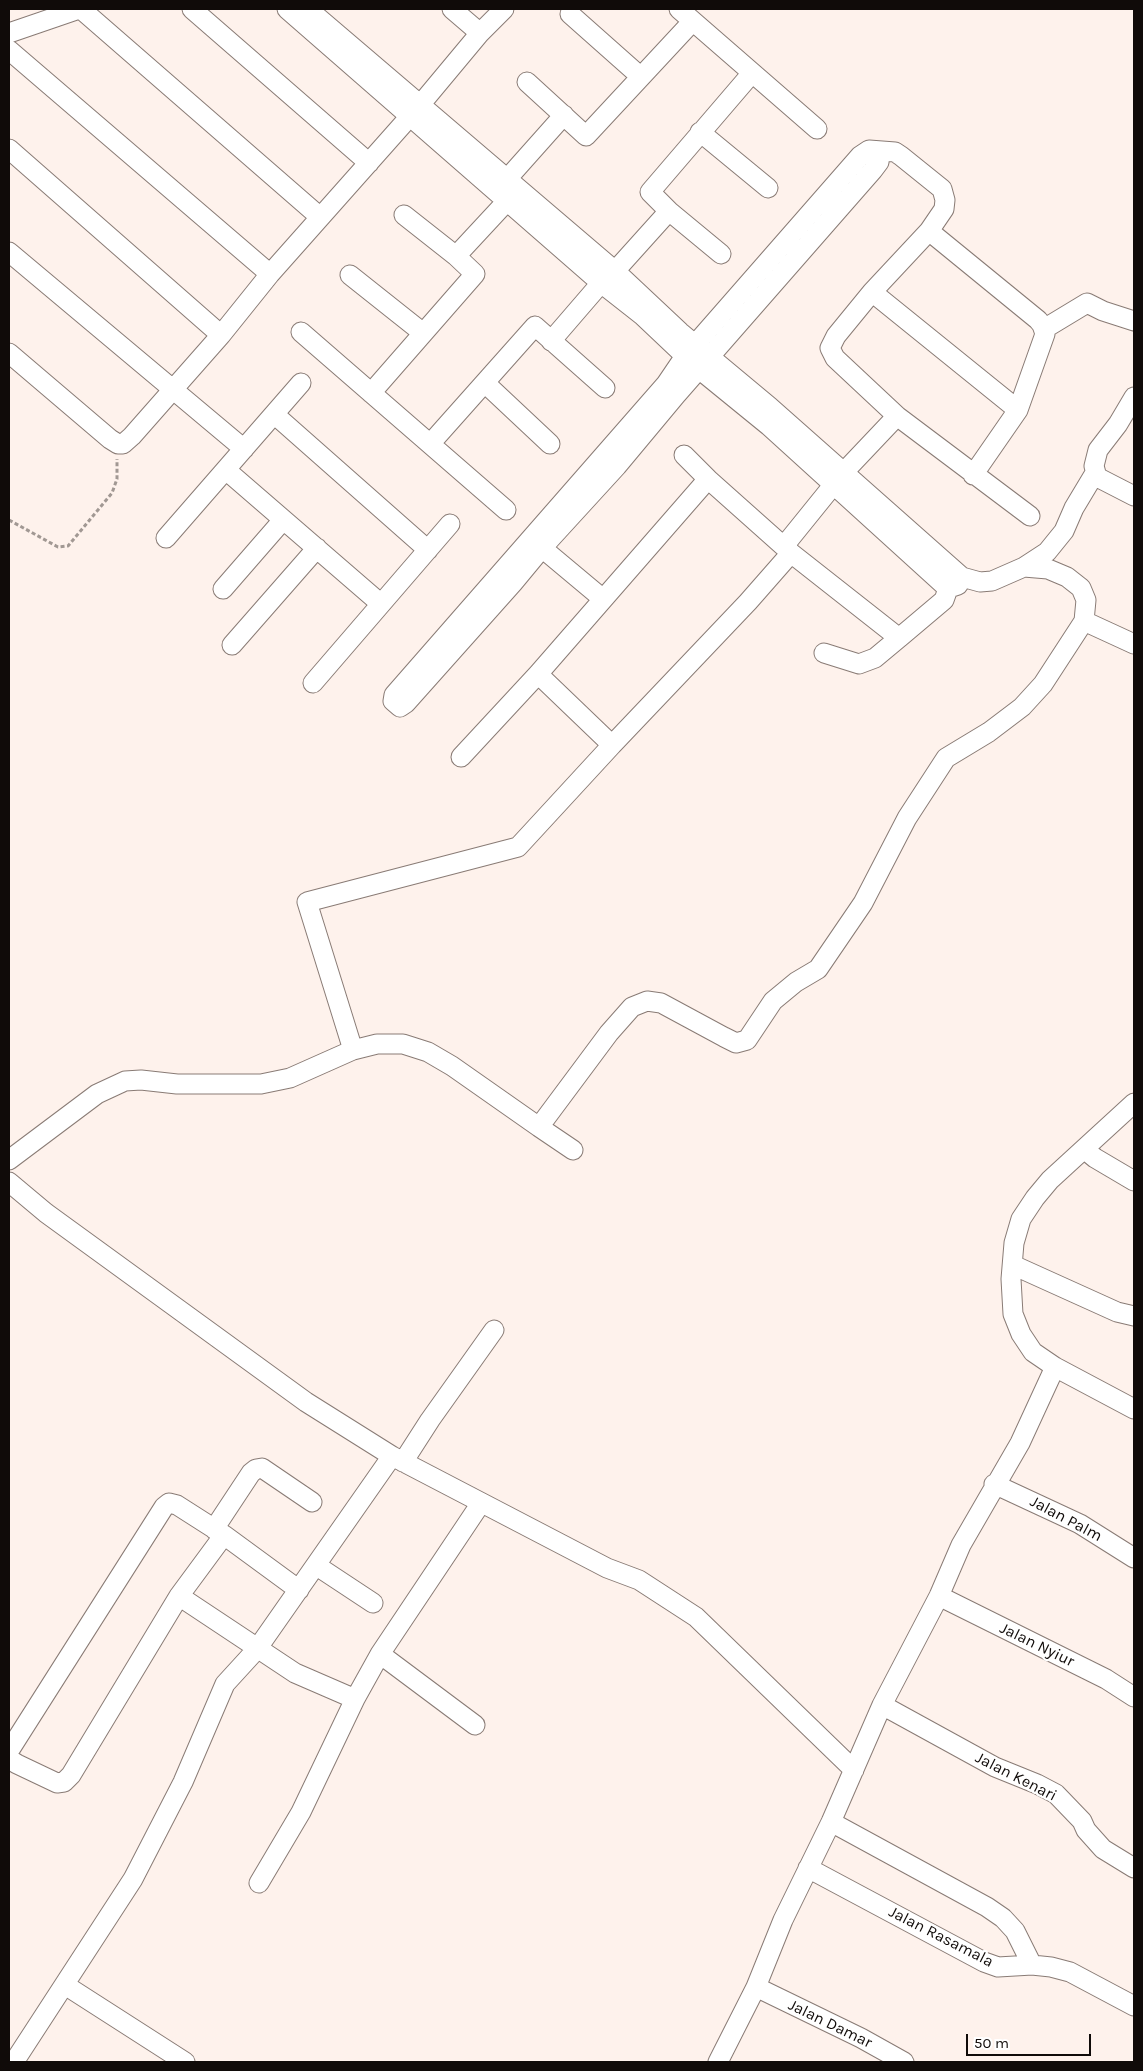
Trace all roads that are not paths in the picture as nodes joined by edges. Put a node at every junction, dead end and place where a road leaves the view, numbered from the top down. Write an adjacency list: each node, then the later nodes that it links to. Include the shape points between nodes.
1 (80, 9): 9 (street); 26 (street)
2 (192, 9): 20 (street)
3 (287, 9): 15 (street)
4 (308, 9): 15 (street)
5 (452, 9): 10 (street)
6 (504, 9): 10 (street)
7 (570, 14): 13 (street)
8 (686, 15): 12 (street); 13 (street)
9 (9, 33)
10 (480, 33): 15 (street)
11 (9, 50): 31 (street)
12 (752, 74): 17 (street); 18 (street)
13 (641, 77): 16 (street, via 586,136)
14 (527, 82): 16 (street)
15 (415, 110): 20 (street); 21 (street); 23 (street)
16 (564, 115): 21 (street)
17 (817, 129)
18 (700, 132): 22 (street); 24 (street, via 650,192)
19 (9, 149): 39 (street)
20 (368, 163): 26 (street)
21 (508, 180): 33 (street)
22 (768, 188)
23 (508, 200): 29 (street); 33 (street)
24 (670, 211): 28 (street); 33 (street)
25 (404, 215): 29 (street)
26 (320, 217): 31 (street)
27 (929, 231): 34 (street); 36 (street, via 1038,320); 42 (street, via 944,209 942,189 895,152 869,150 860,156)
28 (721, 254)
29 (456, 256): 38 (street, via 475,274)
30 (11, 259): 46 (street)
31 (270, 274): 39 (street)
32 (350, 275): 38 (street)
33 (608, 277): 40 (street); 42 (street, via 643,316)
34 (872, 292): 49 (street); 51 (street, via 830,348 835,358)
35 (1134, 321): 36 (street, via 1087,303)
36 (1044, 329): 49 (street)
37 (301, 332): 47 (street)
38 (423, 333): 47 (street)
39 (221, 335): 46 (street)
40 (551, 341): 44 (street, via 535,326); 45 (street)
41 (9, 354): 46 (street, via 118,444 132,436)
42 (697, 357): 56 (street); 61 (street, via 769,426)
43 (301, 383): 50 (street)
44 (485, 383): 52 (street); 53 (street)
45 (605, 388)
46 (172, 390): 54 (street)
47 (371, 393): 52 (street)
48 (1134, 397): 58 (street, via 1098,450)
49 (1018, 410): 59 (street)
50 (274, 414): 54 (street); 71 (street)
51 (897, 416): 59 (street); 61 (street)
52 (430, 444): 63 (street)
53 (550, 444)
54 (244, 449): 57 (street)
55 (684, 454): 60 (street)
56 (610, 460): 69 (street); 69 (street, via 463,628)
57 (226, 470): 65 (street); 67 (street)
58 (1095, 473): 62 (street); 72 (street, via 1056,542)
59 (973, 474): 64 (street)
60 (708, 479): 70 (street); 75 (street)
61 (838, 479): 70 (street); 73 (street, via 944,584)
62 (1134, 496)
63 (506, 510)
64 (1030, 516)
65 (283, 520): 68 (street); 74 (street)
66 (450, 524): 71 (street)
67 (166, 538)
68 (317, 548): 76 (street); 80 (street)
69 (542, 548): 75 (street)
70 (788, 549): 78 (street); 84 (street, via 748,602)
71 (428, 550): 76 (street)
72 (1024, 567): 73 (street, via 992,580); 77 (street, via 1048,569 1067,577 1081,588 1086,600)
73 (956, 582): 78 (street, via 940,604)
74 (223, 588)
75 (603, 599): 82 (street)
76 (381, 604): 83 (street)
77 (1084, 621): 79 (street); 88 (street, via 1043,684 1022,707 946,758 907,818 862,902 818,969 773,1001 747,1040 736,1043 661,1003 648,1001 632,1007)
78 (899, 638): 81 (street, via 875,658 859,664)
79 (1134, 644)
80 (232, 645)
81 (824, 653)
82 (538, 674): 84 (street); 85 (street)
83 (313, 683)
84 (612, 745): 86 (street, via 518,847 307,902)
85 (461, 757)
86 (353, 1050): 88 (street, via 377,1044 403,1044 428,1052); 91 (street, via 290,1078 261,1084 125,1081 97,1094)
87 (1134, 1103): 89 (street)
88 (539, 1127): 90 (street)
89 (1084, 1149): 92 (street); 94 (street, via 1050,1180 1021,1219)
90 (573, 1150)
91 (9, 1160)
92 (1134, 1181)
93 (9, 1182): 99 (street, via 46,1214 228,1347 306,1402)
94 (1012, 1266): 95 (street, via 1117,1312); 97 (street, via 1013,1314 1021,1334 1033,1352)
95 (1134, 1316)
96 (494, 1330): 99 (street)
97 (1055, 1367): 98 (street); 100 (street, via 1020,1443)
98 (1134, 1409)
99 (398, 1459): 102 (street); 105 (street)
100 (994, 1484): 104 (street, Jalan Palm, via 1080,1524); 108 (street)
101 (312, 1502): 103 (street, via 262,1468 256,1469)
102 (481, 1503): 111 (street); 117 (street, via 607,1568 639,1580 696,1616)
103 (219, 1532): 106 (street); 107 (street); 116 (street, via 177,1505 169,1502 164,1507)
104 (1134, 1558)
105 (317, 1566): 106 (street); 109 (street)
106 (299, 1590): 110 (street)
107 (179, 1596): 110 (street); 116 (street, via 72,1774 64,1782 57,1783 17,1764 9,1759)
108 (939, 1596): 112 (street, Jalan Nyiur, via 1106,1679); 114 (street)
109 (373, 1603)
110 (257, 1649): 113 (street, via 296,1673); 123 (street, via 225,1684 156,1837)
111 (380, 1654): 113 (street); 115 (street)
112 (1134, 1697)
113 (355, 1699): 121 (street, via 301,1812)
114 (882, 1705): 117 (street); 120 (street, Jalan Kenari, via 995,1767 1056,1794 1103,1849)
115 (475, 1726)
116 (9, 1753)
117 (854, 1770): 118 (street)
118 (831, 1822): 119 (street); 122 (street, via 1003,1918 1015,1931)
119 (808, 1868): 122 (street, Jalan Rasamala, via 978,1959 998,1967); 124 (street)
120 (1134, 1868)
121 (259, 1883)
122 (1032, 1964): 125 (street, Jalan Rasamala, via 1070,1972)
123 (65, 1985): 126 (street); 127 (street)
124 (756, 1987): 128 (street); 129 (street, Jalan Damar)
125 (1134, 2006)
126 (23, 2059)
127 (185, 2062)
128 (718, 2062)
129 (904, 2062)

